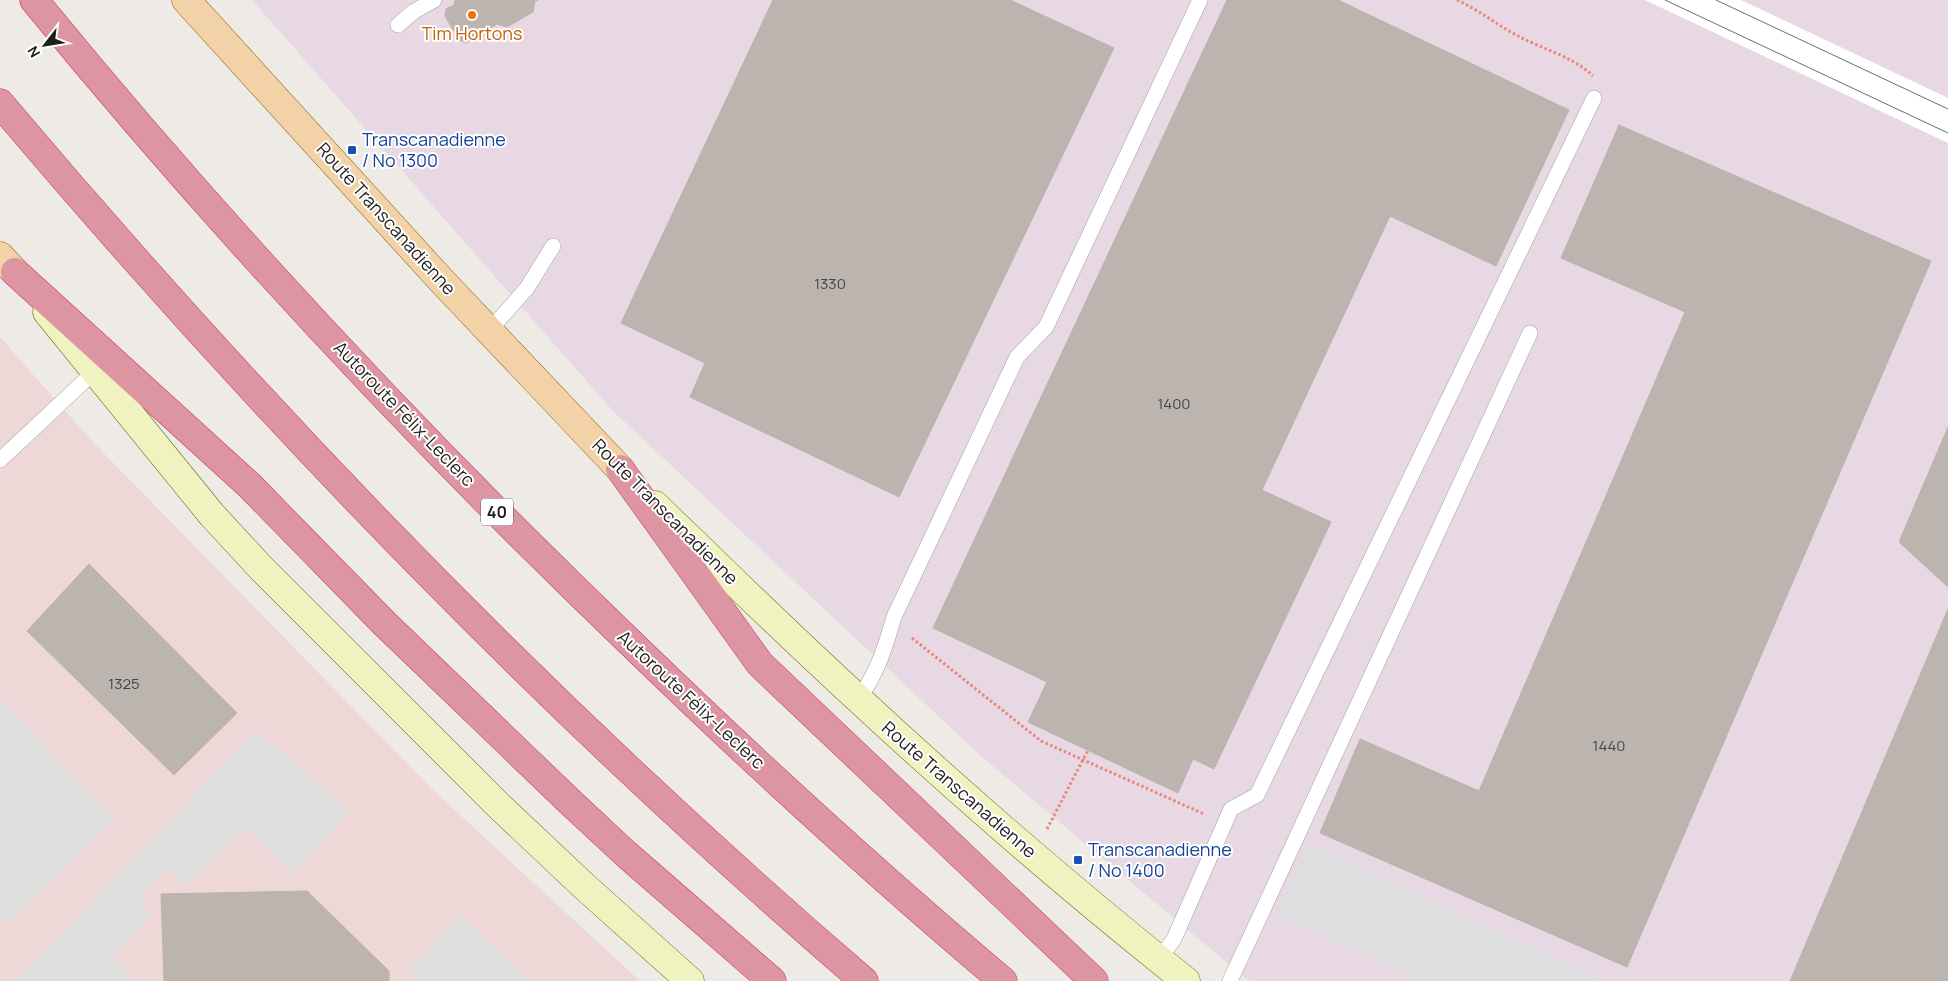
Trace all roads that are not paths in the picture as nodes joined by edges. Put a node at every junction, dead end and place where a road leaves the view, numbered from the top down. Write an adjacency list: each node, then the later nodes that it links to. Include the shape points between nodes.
1 (34, 0): 20 (highway, Autoroute Félix-Leclerc / 40, via 266,268 524,539 804,807)
2 (186, 0): 10 (main road, Route Transcanadienne)
3 (434, 0): 5 (lane)
4 (1200, 0): 15 (lane, via 1046,327 1017,357 894,617 882,659)
5 (398, 25)
6 (1594, 98): 16 (lane, via 1257,795 1232,809 1174,938)
7 (0, 103): 19 (highway, via 195,327 410,555 592,734 755,886)
8 (553, 246): 10 (lane, via 527,288)
9 (7, 264): 12 (main road); 18 (highway, via 249,485 398,637 568,800)
10 (489, 331): 14 (main road, Route Transcanadienne)
11 (1530, 333): 23 (lane)
12 (95, 371): 13 (lane); 17 (main road, via 212,515 262,569 492,799)
13 (0, 460)
14 (620, 469): 15 (main road, Route Transcanadienne, via 782,630); 21 (highway, via 760,664)
15 (858, 700): 16 (main road, Route Transcanadienne, via 982,812)
16 (1159, 959): 22 (main road, Route Transcanadienne)
17 (690, 981)
18 (772, 981)
19 (864, 981)
20 (1003, 981)
21 (1094, 981)
22 (1186, 981)
23 (1230, 981)

